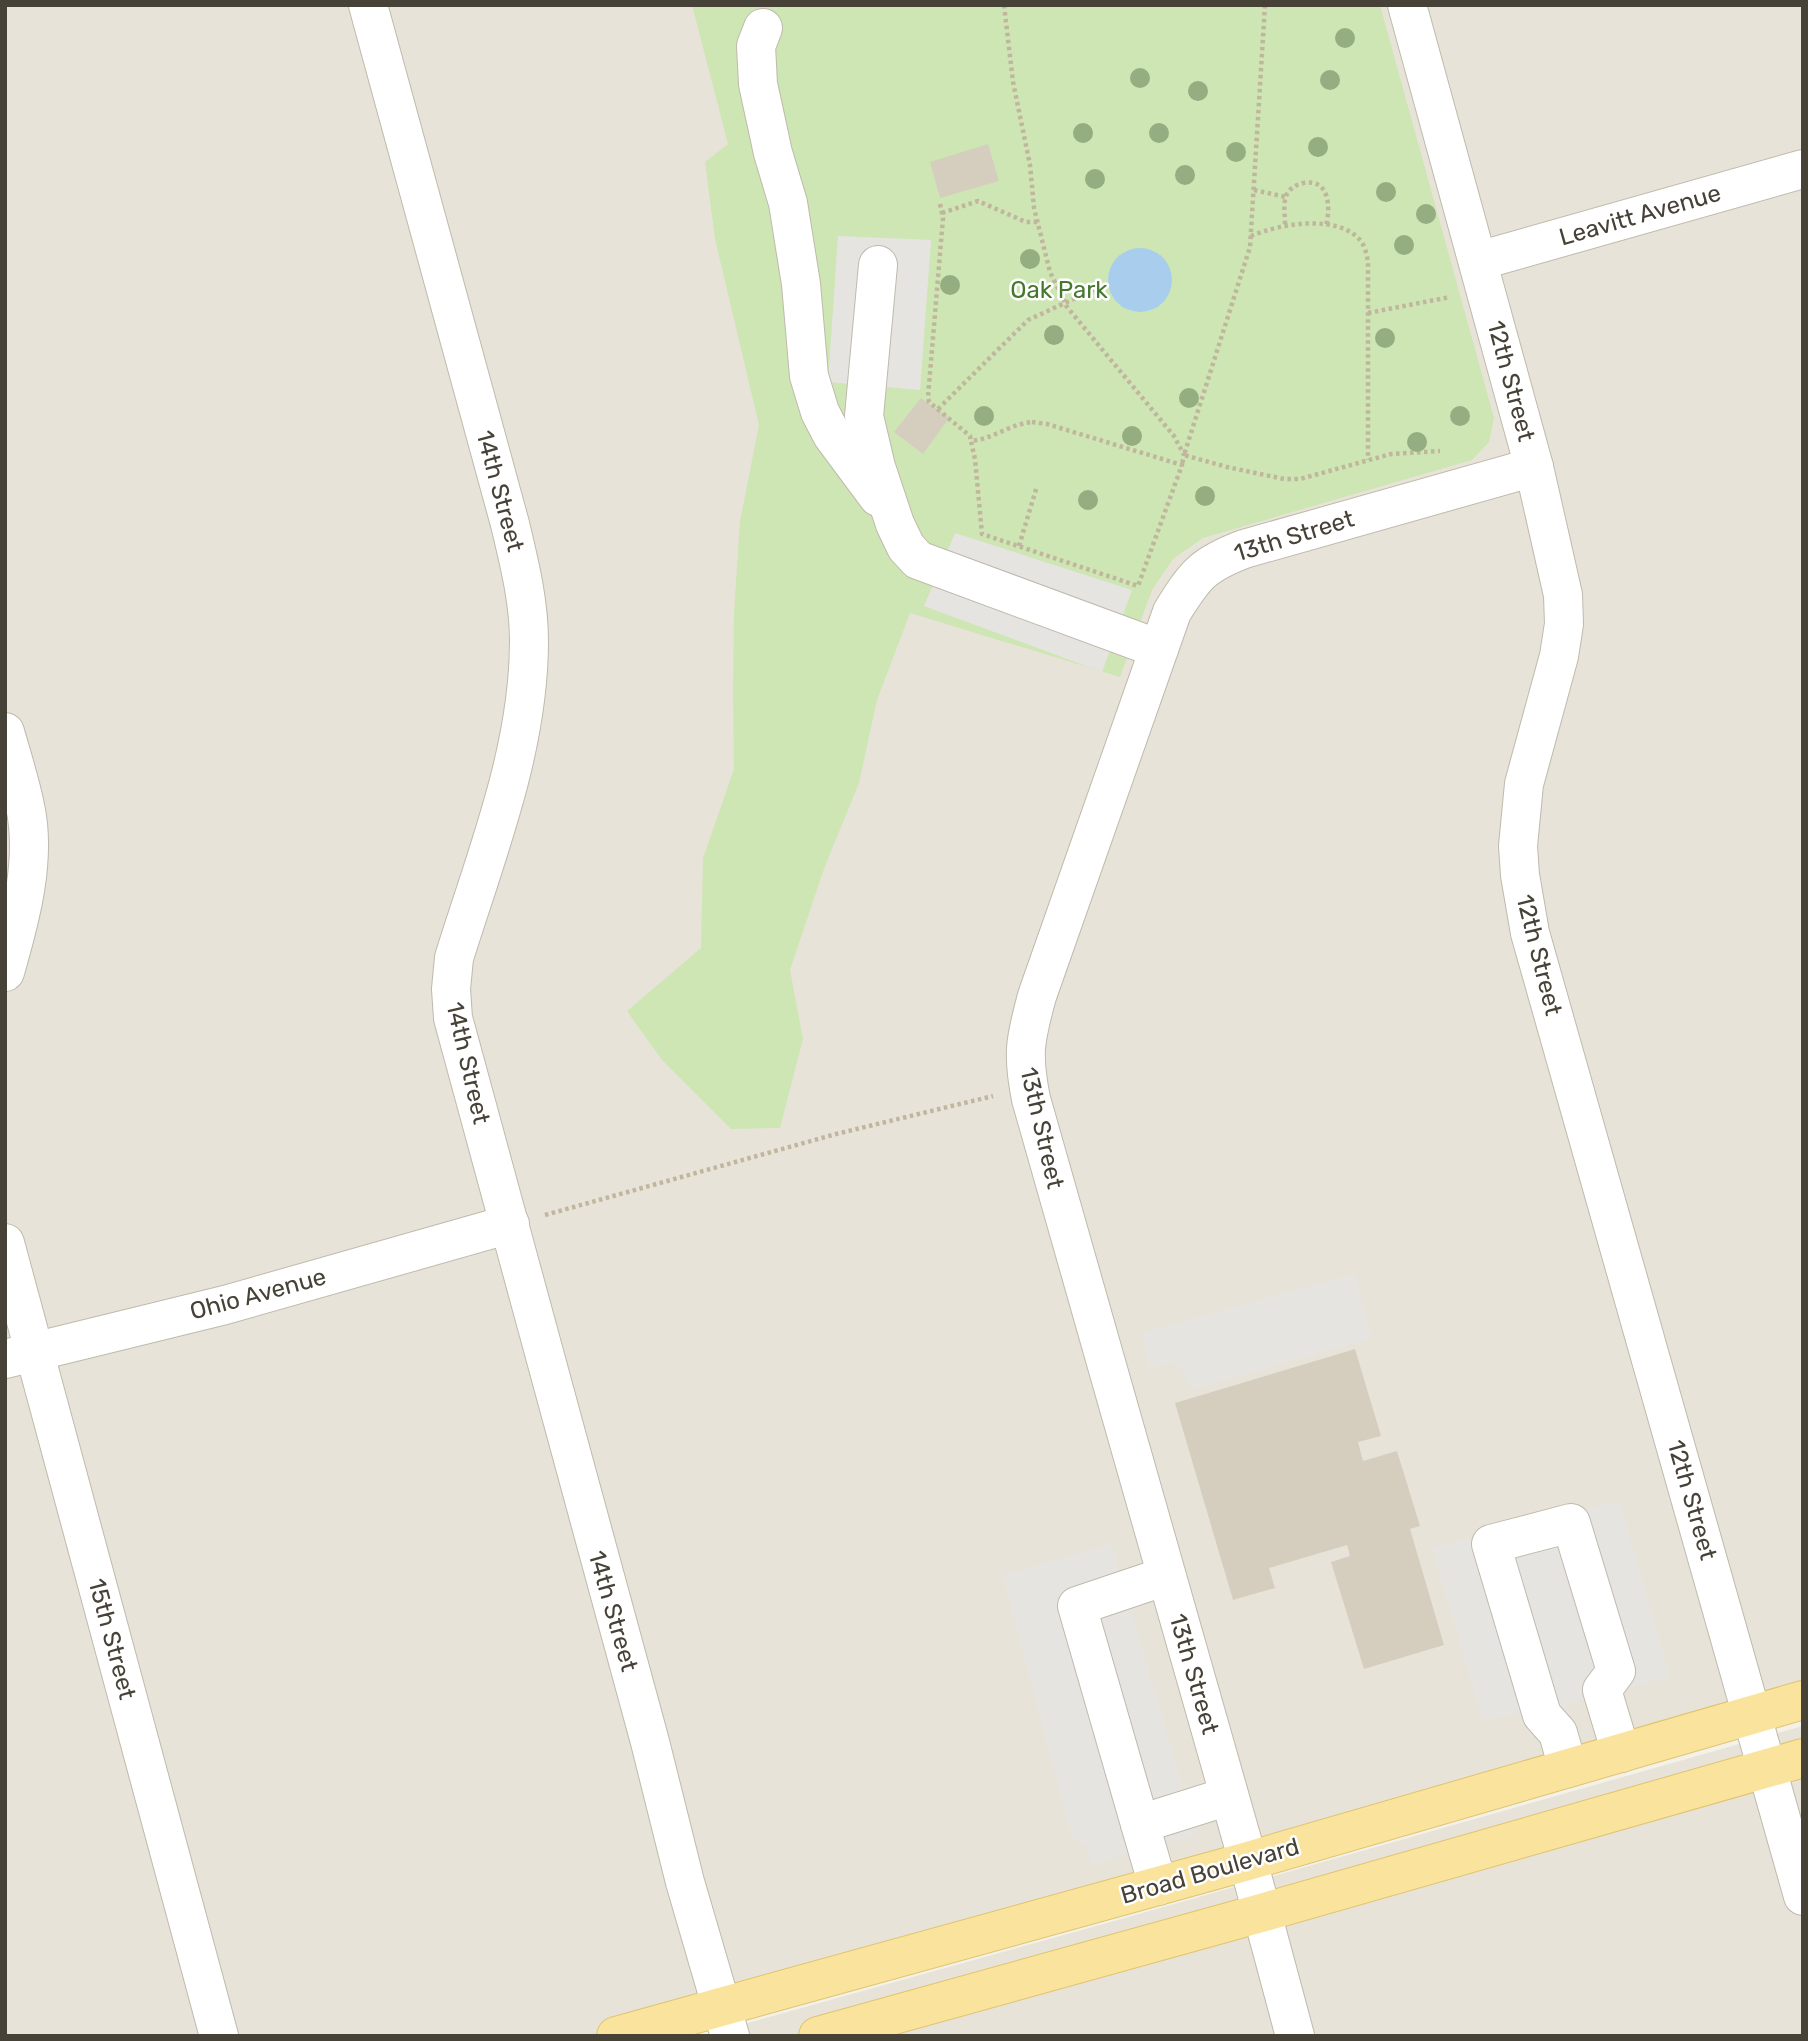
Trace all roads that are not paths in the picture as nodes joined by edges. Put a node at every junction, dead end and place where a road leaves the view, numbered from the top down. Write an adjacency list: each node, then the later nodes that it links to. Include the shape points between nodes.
1 (368, 5): 12 (street, 14th Street, via 523,581 529,638 526,700 514,762 454,958 451,989 453,1018)
2 (1407, 5): 6 (street, 12th Street)
3 (763, 28): 8 (street, via 756,46 758,84 788,203 809,376 832,435)
4 (1803, 169): 6 (street, Leavitt Avenue)
5 (877, 265): 8 (street, via 864,416)
6 (1482, 276): 7 (street, 12th Street)
7 (1534, 467): 9 (street, 13th Street, via 1217,560 1192,579 1172,612); 17 (street, 12th Street, via 1563,594 1564,624 1524,785 1518,846 1530,933)
8 (891, 512): 9 (street, via 906,547 918,560)
9 (1160, 649): 15 (street, 13th Street, via 1037,996 1025,1041 1025,1071)
10 (5, 733): 11 (street, via 26,807 29,836 23,897)
11 (5, 972)
12 (510, 1224): 14 (street, Ohio Avenue, via 225,1305); 27 (street, 14th Street)
13 (5, 1243): 14 (street, 15th Street)
14 (20, 1355): 28 (street, 15th Street)
15 (1166, 1576): 21 (street, 13th Street); 22 (street, via 1077,1606)
16 (1803, 1700): 17 (main road, Broad Boulevard)
17 (1753, 1715): 18 (main road, Broad Boulevard); 19 (street, 12th Street)
18 (1621, 1753): 20 (main road, Broad Boulevard); 20 (street, via 1602,1690 1616,1671 1571,1523 1490,1544 1542,1716 1558,1733)
19 (1785, 1763): 25 (street, 12th Street); 26 (main road)
20 (1569, 1768): 23 (main road, Broad Boulevard)
21 (1229, 1796): 22 (street); 23 (street, 13th Street)
22 (1140, 1824): 24 (street)
23 (1248, 1861): 24 (main road, Broad Boulevard); 26 (street, 13th Street)
24 (1158, 1886): 27 (main road, Broad Boulevard)
25 (1803, 1896)
26 (1261, 1913): 30 (main road); 31 (street, 13th Street)
27 (726, 2021): 29 (main road, Broad Boulevard)
28 (219, 2036)
29 (616, 2036)
30 (818, 2036)
31 (1295, 2036)

